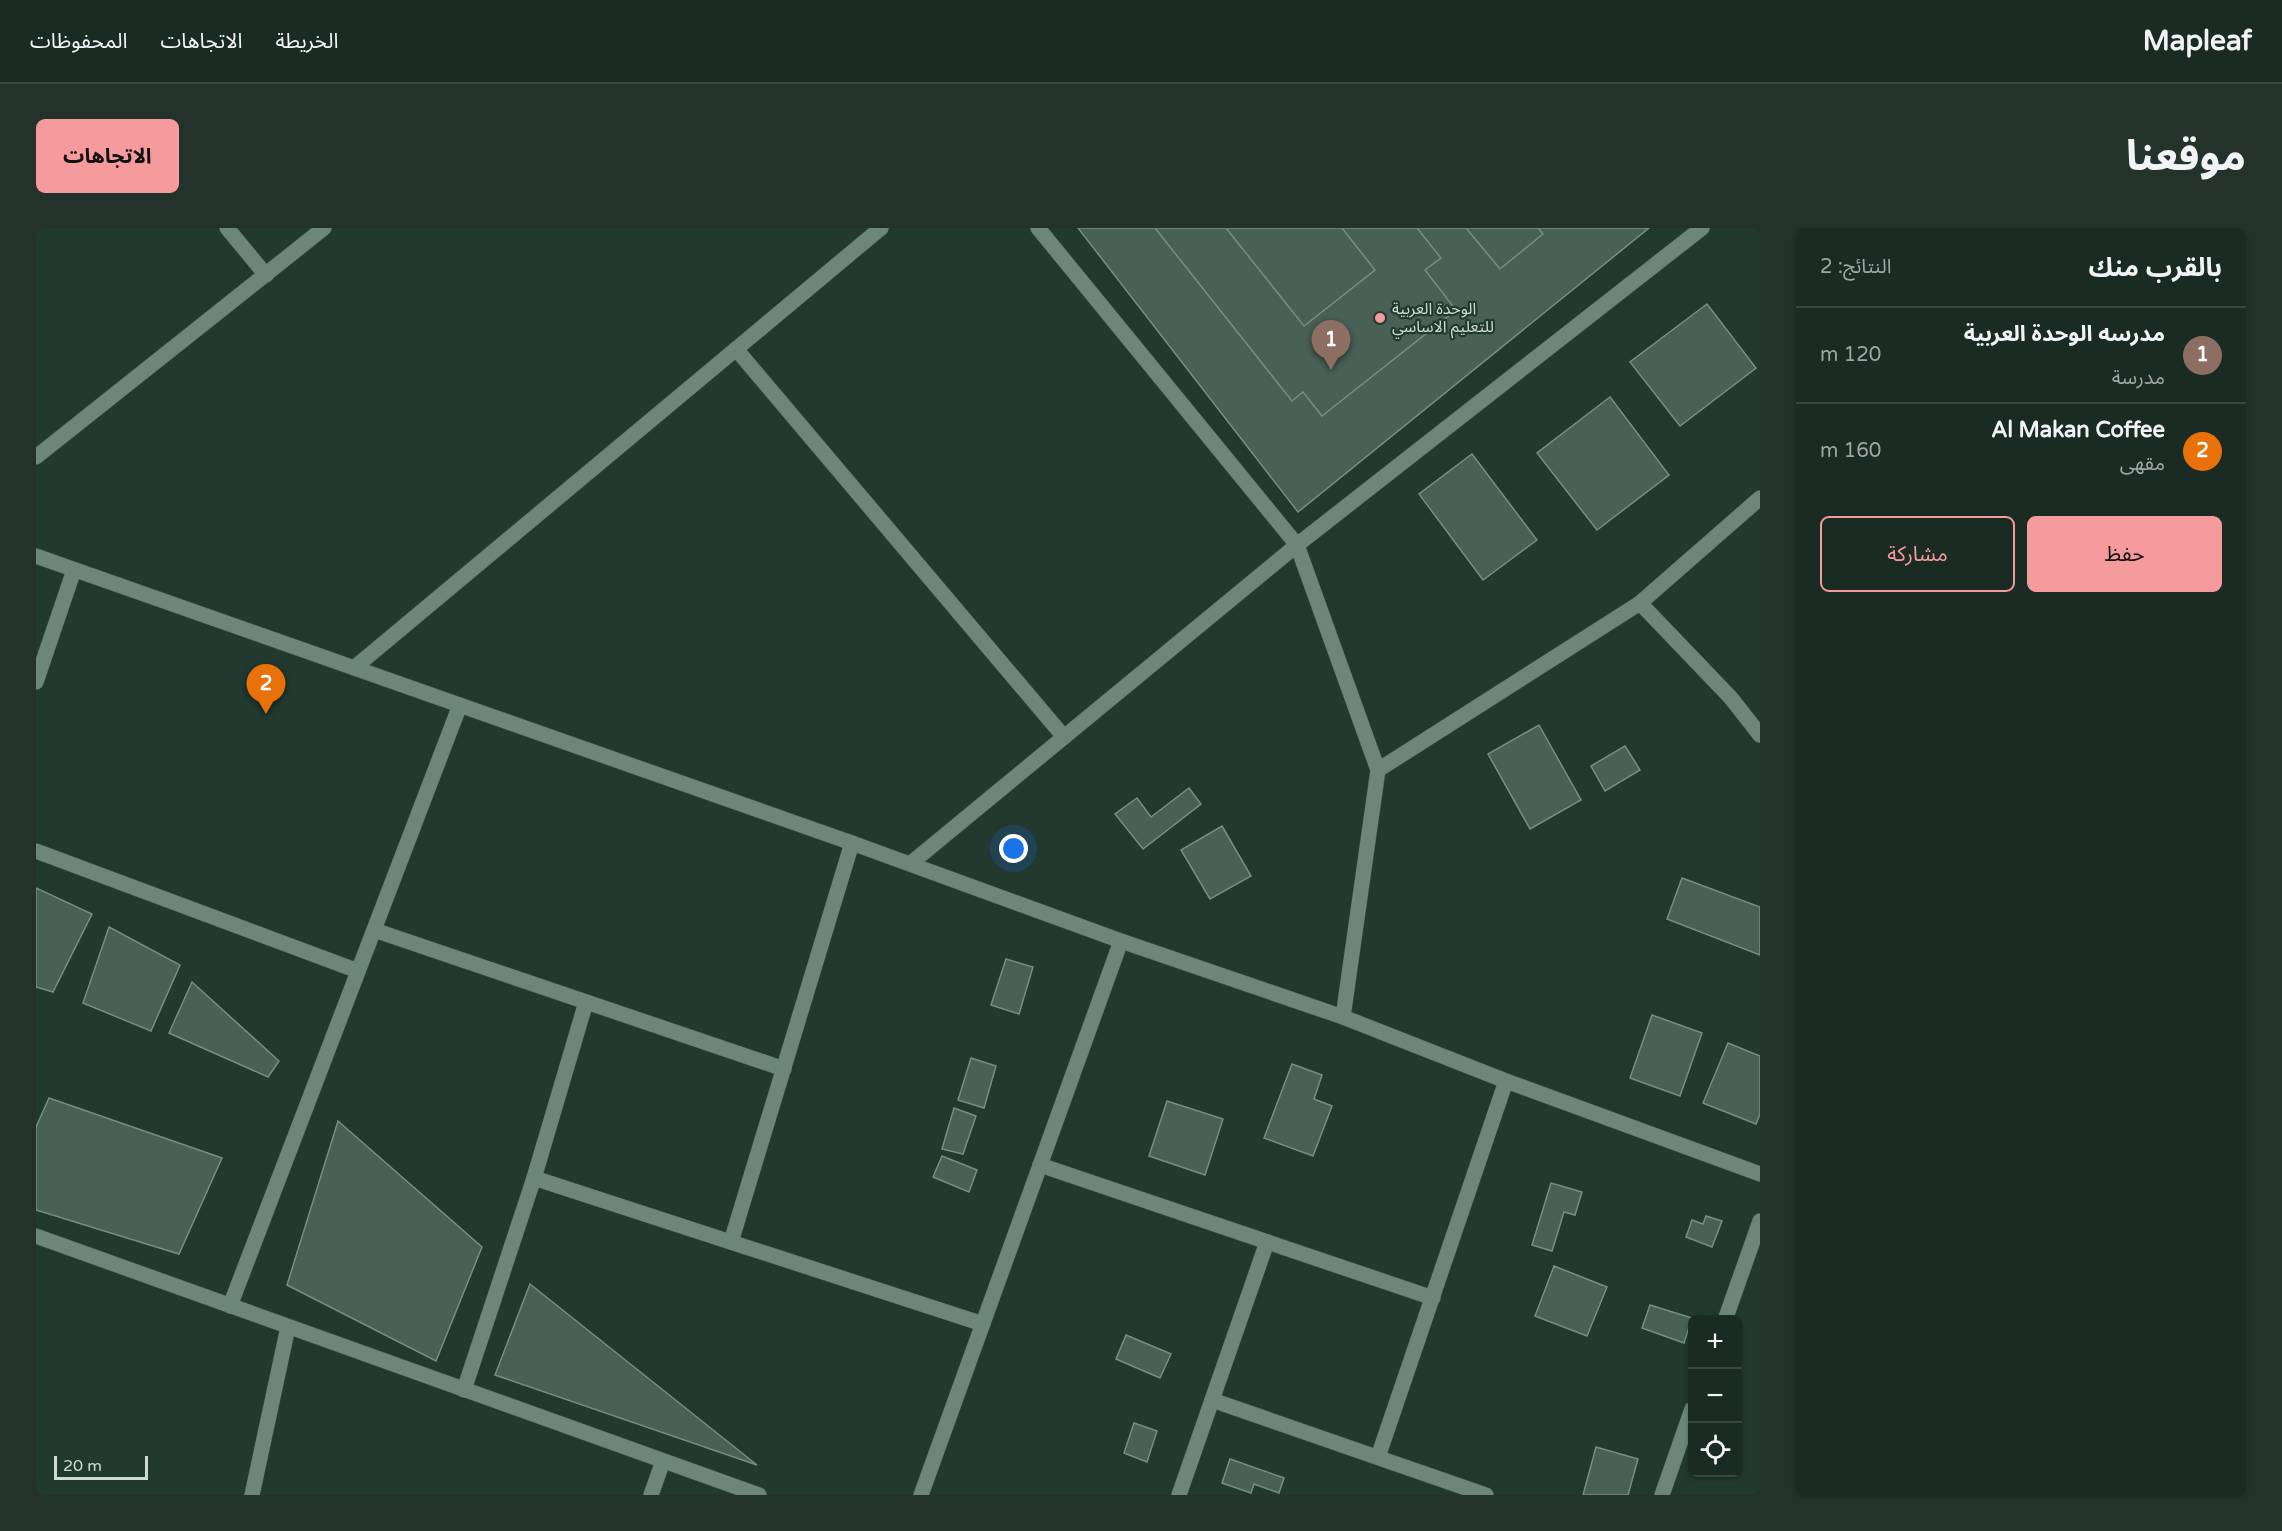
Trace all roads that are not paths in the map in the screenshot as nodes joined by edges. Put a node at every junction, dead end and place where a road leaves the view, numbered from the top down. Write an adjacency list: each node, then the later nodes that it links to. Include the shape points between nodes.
1 (227, 228): 6 (street)
2 (324, 228): 6 (street)
3 (881, 228): 7 (street)
4 (1038, 228): 10 (street)
5 (1702, 228): 10 (street)
6 (266, 275): 8 (street)
7 (736, 349): 14 (street); 18 (street)
8 (36, 457)
9 (1760, 498): 13 (street)
10 (1297, 545): 18 (street); 19 (street)
11 (36, 556): 12 (street)
12 (74, 570): 14 (street); 15 (street)
13 (1640, 603): 17 (street, via 1731,698); 19 (street)
14 (354, 668): 16 (street)
15 (36, 682)
16 (460, 705): 20 (street); 23 (street)
17 (1760, 735)
18 (1064, 737): 22 (street)
19 (1378, 770): 27 (street)
20 (852, 843): 22 (street); 28 (street)
21 (36, 851): 25 (street)
22 (910, 864): 24 (street)
23 (374, 930): 25 (street); 26 (street)
24 (1121, 941): 27 (street); 30 (street)
25 (358, 971): 38 (street)
26 (586, 1002): 28 (street); 32 (street)
27 (1343, 1017): 29 (street)
28 (783, 1069): 35 (street)
29 (1506, 1081): 31 (street); 37 (street)
30 (1040, 1165): 36 (street); 40 (street)
31 (1760, 1174)
32 (534, 1178): 35 (street); 42 (street)
33 (1760, 1221): 39 (street)
34 (36, 1236): 38 (street)
35 (731, 1242): 40 (street)
36 (1267, 1242): 37 (street); 43 (street)
37 (1433, 1298): 45 (street)
38 (230, 1306): 41 (street)
39 (1727, 1315)
40 (983, 1324): 50 (street)
41 (288, 1327): 42 (street); 47 (street)
42 (464, 1390): 46 (street)
43 (1212, 1400): 45 (street); 51 (street)
44 (1688, 1420): 53 (street)
45 (1378, 1458): 52 (street)
46 (663, 1461): 48 (street); 49 (street)
47 (252, 1495)
48 (651, 1495)
49 (759, 1495)
50 (921, 1495)
51 (1179, 1495)
52 (1486, 1495)
53 (1662, 1495)

